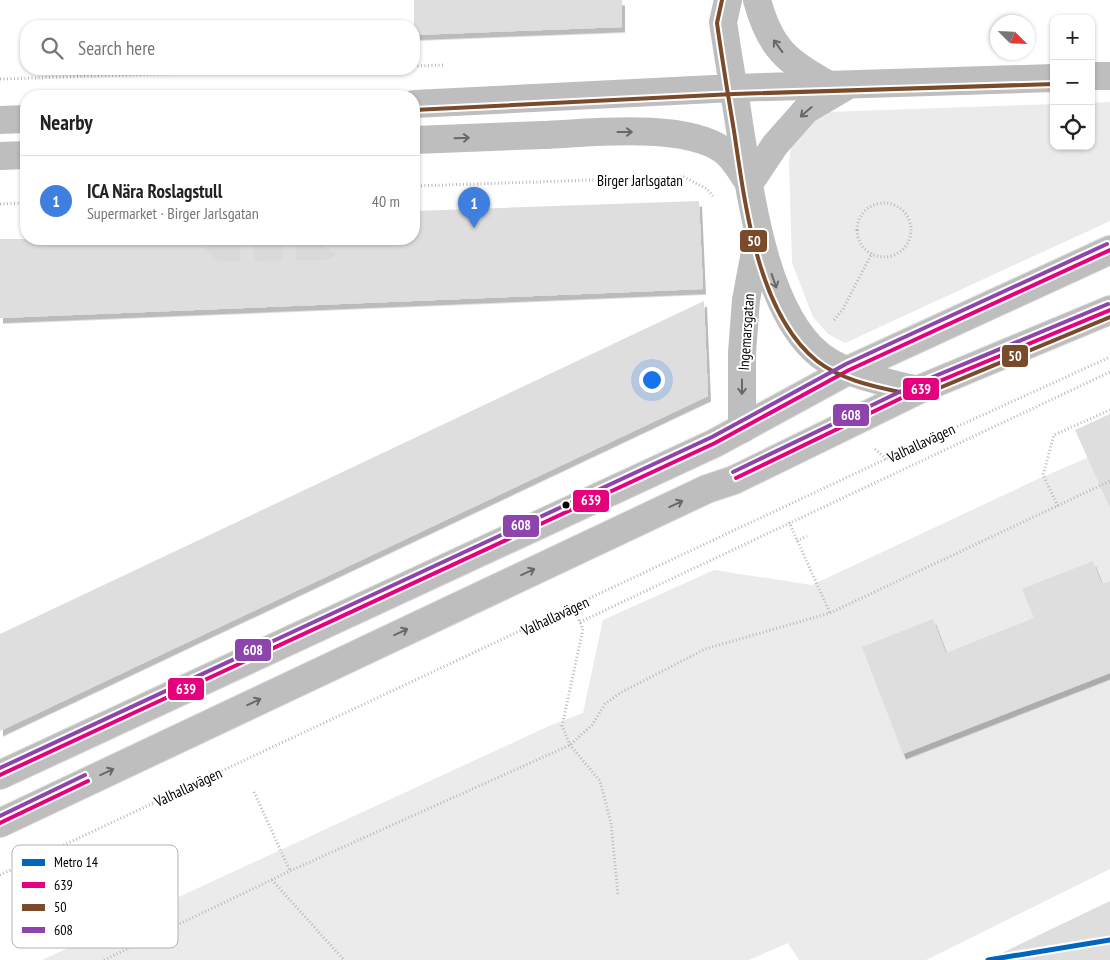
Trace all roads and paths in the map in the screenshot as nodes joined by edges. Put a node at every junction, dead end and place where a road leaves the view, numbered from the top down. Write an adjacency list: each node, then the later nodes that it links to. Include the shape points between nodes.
1 (728, 0): 9 (main road, Ingemarsgatan, via 723,22)
2 (757, 0): 8 (main road, one-way to 2, via 793,65 776,45 762,20)
3 (128, 75): 7 (path)
4 (1095, 76): 5 (main road)
5 (1110, 76)
6 (1050, 78): 8 (main road)
7 (0, 79)
8 (838, 86): 9 (main road); 16 (main road, one-way to 16, via 806,110 775,145)
9 (734, 88): 10 (main road); 16 (main road, Ingemarsgatan)
10 (420, 104)
11 (20, 119): 12 (main road)
12 (0, 120)
13 (420, 140): 16 (main road, one-way to 16, via 672,133 696,138 724,150)
14 (20, 155): 15 (main road)
15 (0, 156)
16 (748, 184): 21 (main road, Ingemarsgatan)
17 (420, 186): 18 (path, Birger Jarlsgatan, via 684,177 707,189)
18 (717, 202)
19 (20, 203): 20 (path)
20 (0, 204)
21 (759, 234): 27 (main road, Ingemarsgatan, one-way to 27, via 782,302 795,327 822,357); 32 (main road, Ingemarsgatan, one-way to 32, via 746,300)
22 (1110, 250): 27 (main road)
23 (872, 253): 23 (path, via 863,246 858,235 858,223 873,205 885,202 897,206 906,213 911,224 908,242 895,254); 25 (path, via 843,309)
24 (1110, 310): 29 (main road)
25 (830, 324)
26 (1110, 357): 33 (path, Valhallavägen)
27 (849, 370): 29 (main road, Ingemarsgatan); 32 (main road)
28 (1110, 372): 36 (path)
29 (918, 390): 31 (main road)
30 (1110, 410): 35 (path, via 1054,435 1043,475)
31 (847, 424): 33 (path); 45 (main road, one-way to 31, via 518,577 707,489 734,480)
32 (742, 429): 43 (main road)
33 (886, 459): 39 (path, Valhallavägen)
34 (1110, 481): 35 (path)
35 (1058, 506): 40 (path)
36 (789, 522): 38 (path); 41 (path)
37 (807, 536): 38 (path)
38 (797, 541): 40 (path)
39 (573, 607): 41 (path); 46 (path, Valhallavägen)
40 (830, 613): 42 (path, via 705,649 620,693 605,704 592,725)
41 (580, 622): 42 (path, via 583,629 562,726)
42 (570, 745): 48 (path); 51 (path, via 600,781 611,823)
43 (0, 775)
44 (254, 792): 48 (path)
45 (0, 823)
46 (64, 845)
47 (12, 869): 49 (path, Valhallavägen)
48 (290, 871): 50 (path)
49 (0, 875)
50 (272, 880): 52 (path); 55 (path)
51 (618, 895)
52 (178, 925)
53 (129, 948): 54 (path)
54 (104, 960)
55 (344, 960)

